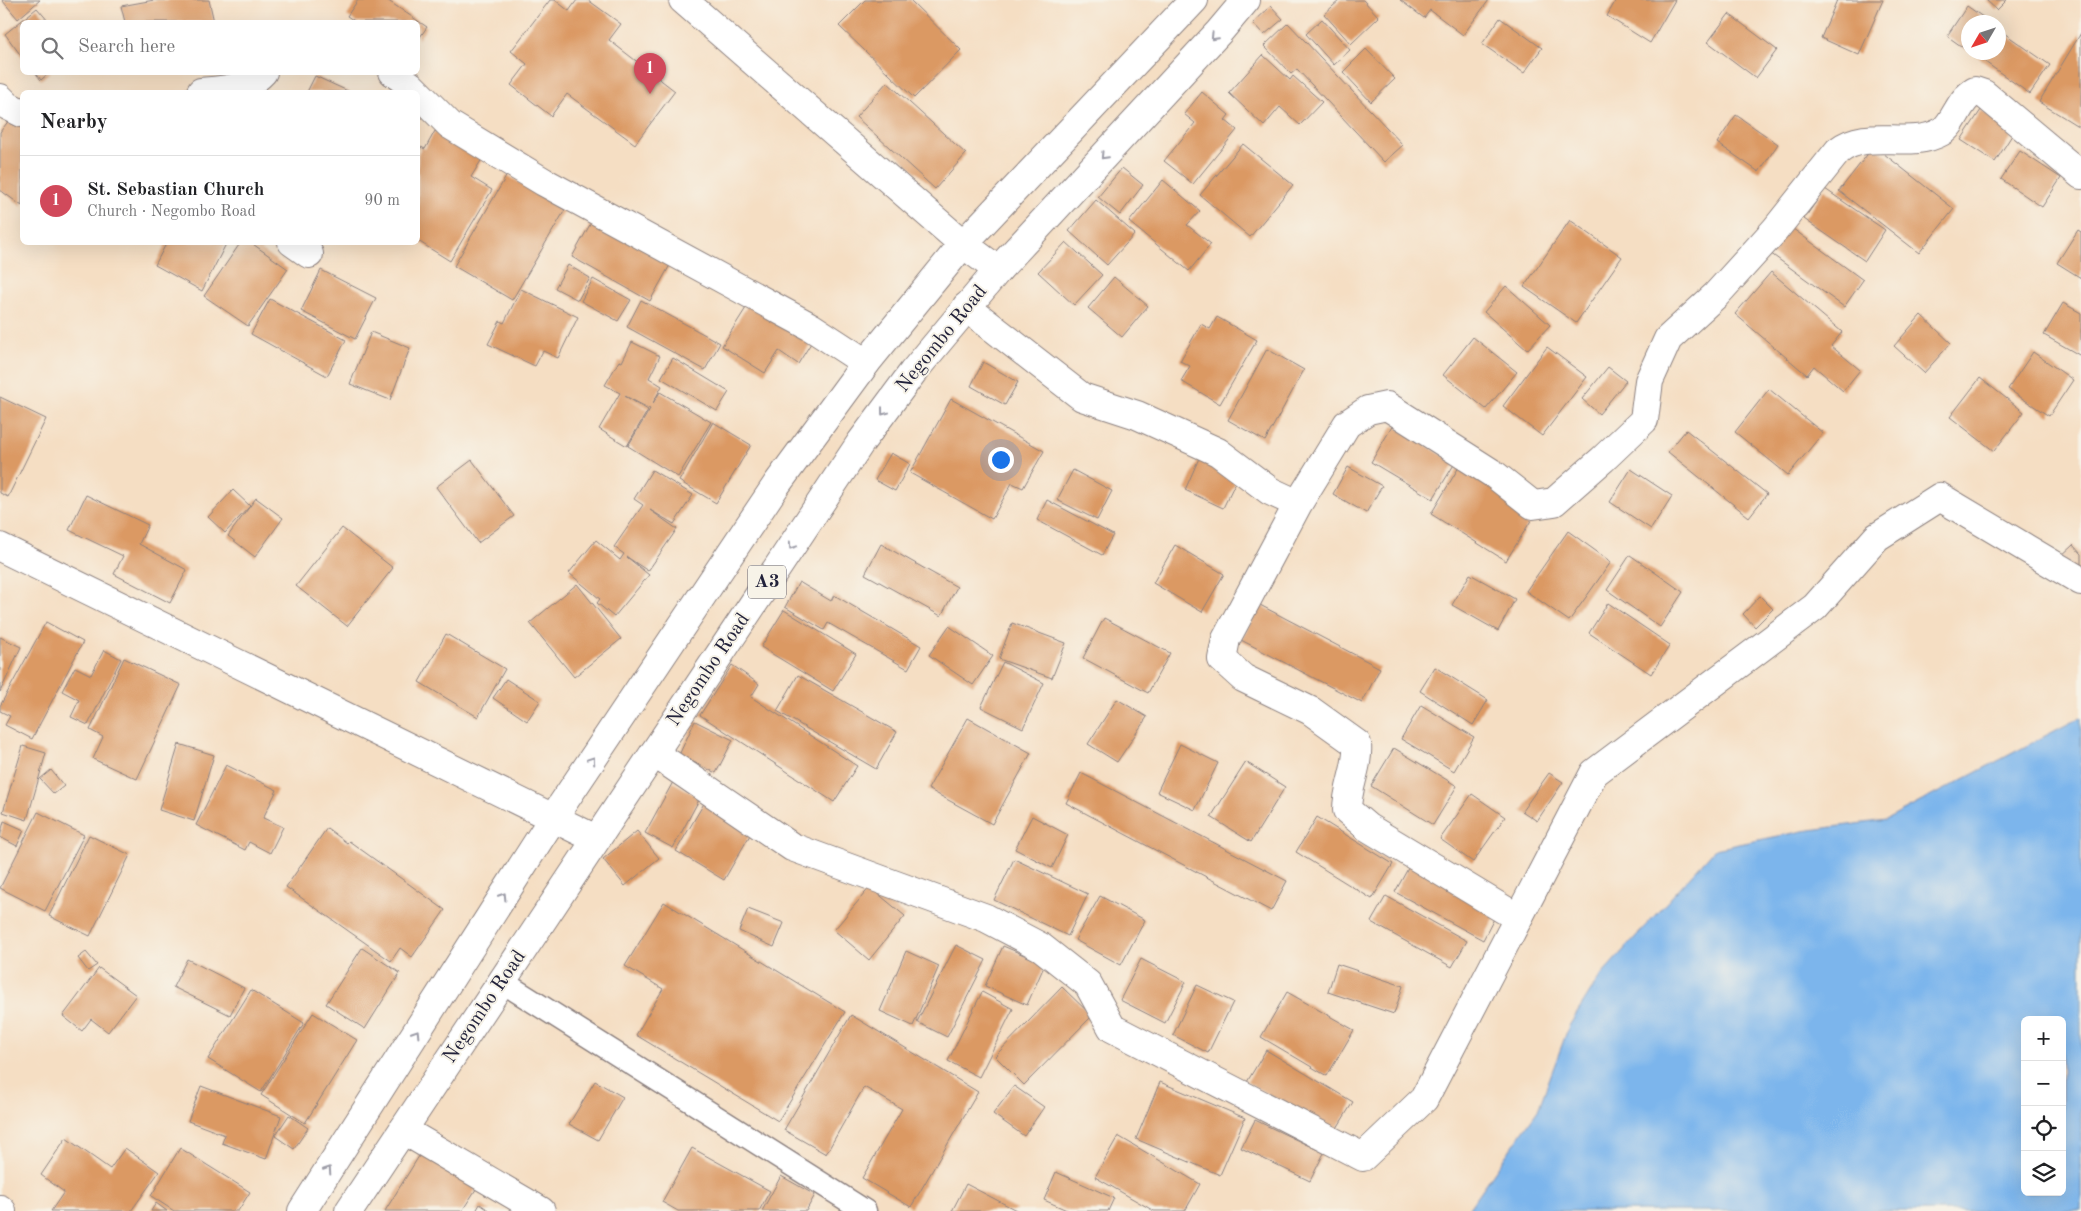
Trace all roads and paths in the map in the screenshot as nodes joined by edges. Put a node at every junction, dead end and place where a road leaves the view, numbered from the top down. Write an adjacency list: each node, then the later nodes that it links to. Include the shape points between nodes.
1 (683, 0): 12 (main road)
2 (1194, 0): 12 (main road, A3)
3 (1246, 0): 13 (main road, Negombo Road / A3, one-way to 13)
4 (259, 75): 6 (main road, via 246,84)
5 (397, 75): 7 (main road)
6 (220, 90)
7 (415, 90)
8 (420, 95): 15 (main road, via 450,125 544,182 812,327)
9 (0, 98): 10 (main road)
10 (20, 111)
11 (2081, 175): 16 (main road, via 1984,94 1975,91 1967,95 1943,131 1921,138 1849,142 1716,295 1668,339 1649,381 1644,420 1554,502 1533,505 1495,475 1387,406 1368,410 1348,424)
12 (963, 244): 13 (main road); 15 (main road, A3)
13 (998, 270): 14 (main road, Negombo Road / A3)
14 (966, 307): 16 (main road, via 1082,397 1137,416 1218,452 1270,491); 19 (main road, Negombo Road / A3, one-way to 19, via 862,442)
15 (866, 363): 20 (main road, A3, one-way to 15, via 778,484)
16 (1298, 504): 22 (main road, via 1226,639 1222,660 1243,678 1311,711 1358,744 1358,760 1346,793 1346,810)
17 (0, 547): 20 (main road)
18 (2081, 581): 22 (main road, via 1940,497 1877,537 1815,607 1594,773)
19 (654, 753): 21 (main road, Negombo Road / A3); 22 (main road, via 792,847 986,918 1042,947 1088,984 1112,1028 1363,1157 1424,1099)
20 (553, 818): 21 (main road); 25 (main road, A3, one-way to 20)
21 (596, 839): 23 (main road, Negombo Road / A3)
22 (1518, 918)
23 (501, 982): 24 (main road, Negombo Road / A3); 28 (lane)
24 (403, 1130): 26 (main road, Negombo Road / A3); 27 (main road)
25 (302, 1211)
26 (349, 1211)
27 (541, 1211)
28 (864, 1211)

